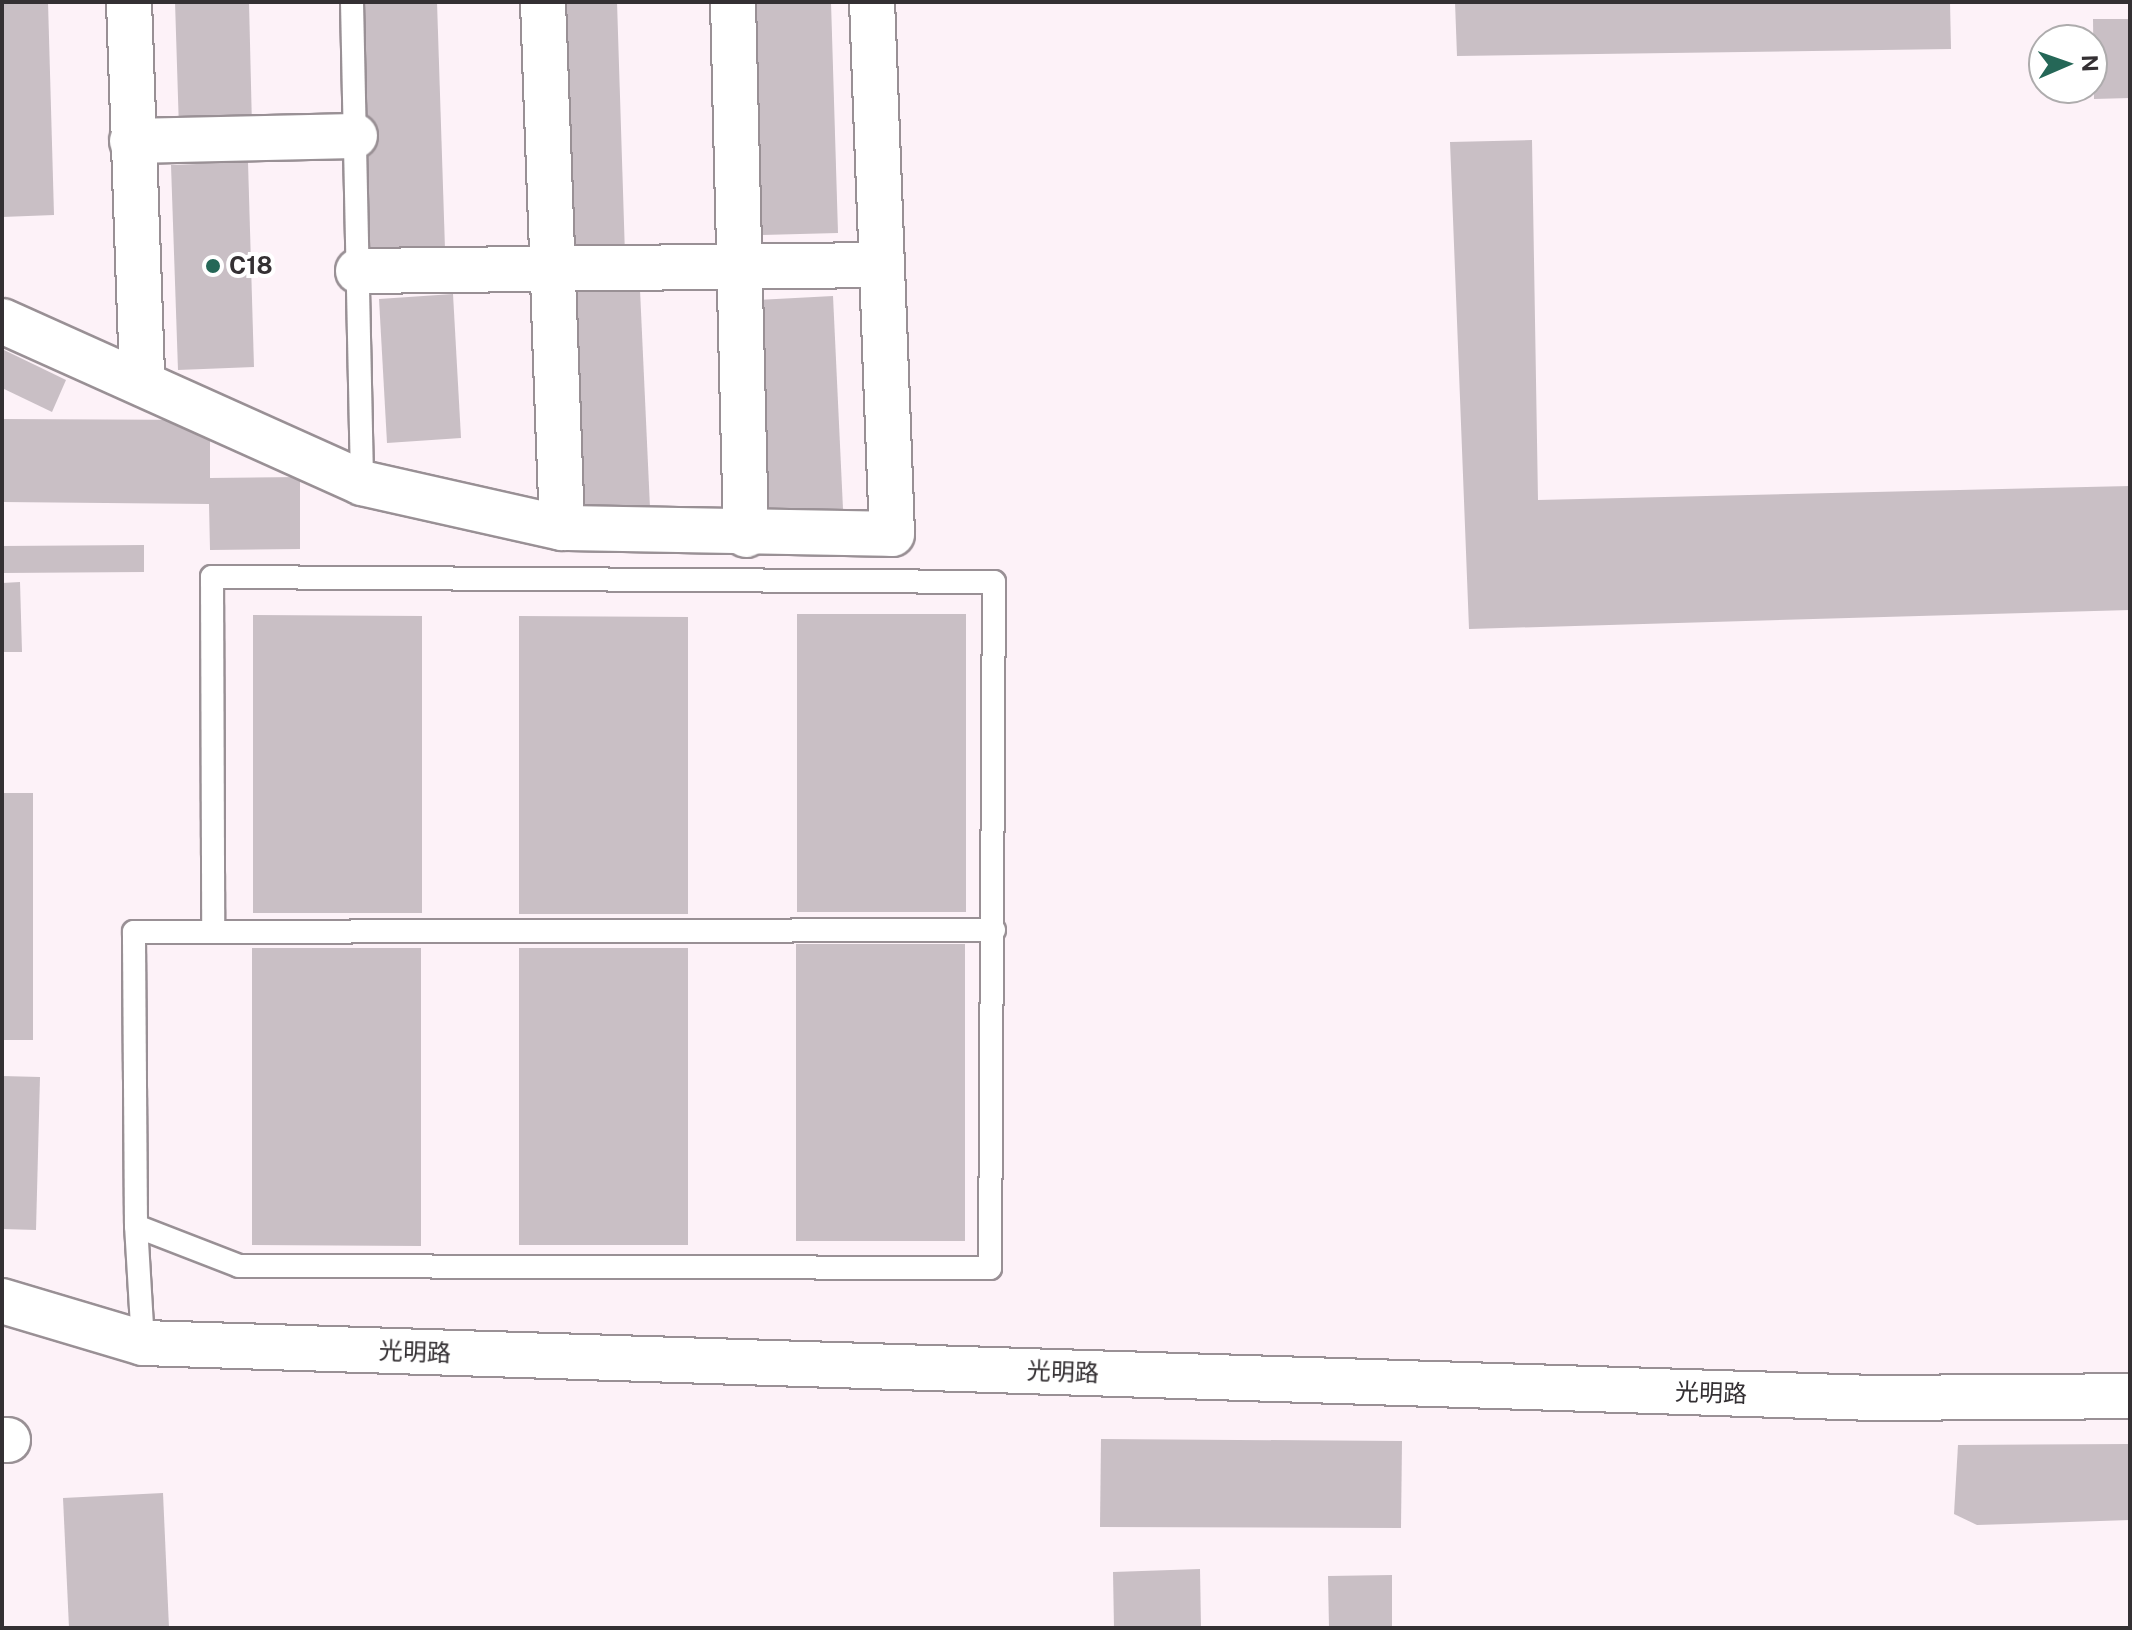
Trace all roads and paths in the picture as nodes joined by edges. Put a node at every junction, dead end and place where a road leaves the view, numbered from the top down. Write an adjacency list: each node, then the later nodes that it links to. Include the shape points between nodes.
1 (129, 2): 7 (street)
2 (352, 2): 6 (lane)
3 (543, 2): 10 (street)
4 (733, 2): 8 (street)
5 (872, 2): 9 (street)
6 (355, 136): 7 (street); 11 (lane)
7 (132, 141): 13 (street)
8 (739, 264): 9 (street); 10 (street); 16 (street)
9 (879, 265): 16 (street, via 892,534)
10 (553, 267): 11 (street); 15 (street)
11 (358, 271): 14 (lane)
12 (2, 321): 13 (street)
13 (142, 382): 14 (street)
14 (362, 483): 15 (street)
15 (562, 528): 16 (street)
16 (746, 535)
17 (994, 930): 18 (lane); 18 (lane, via 994,582 212,577); 19 (lane, via 990,1268 239,1266)
18 (213, 932): 19 (lane, via 134,932)
19 (136, 1226): 21 (lane)
20 (2, 1301): 21 (street, 光明路)
21 (143, 1343): 22 (street, 光明路, via 1856,1398)
22 (2130, 1396)

